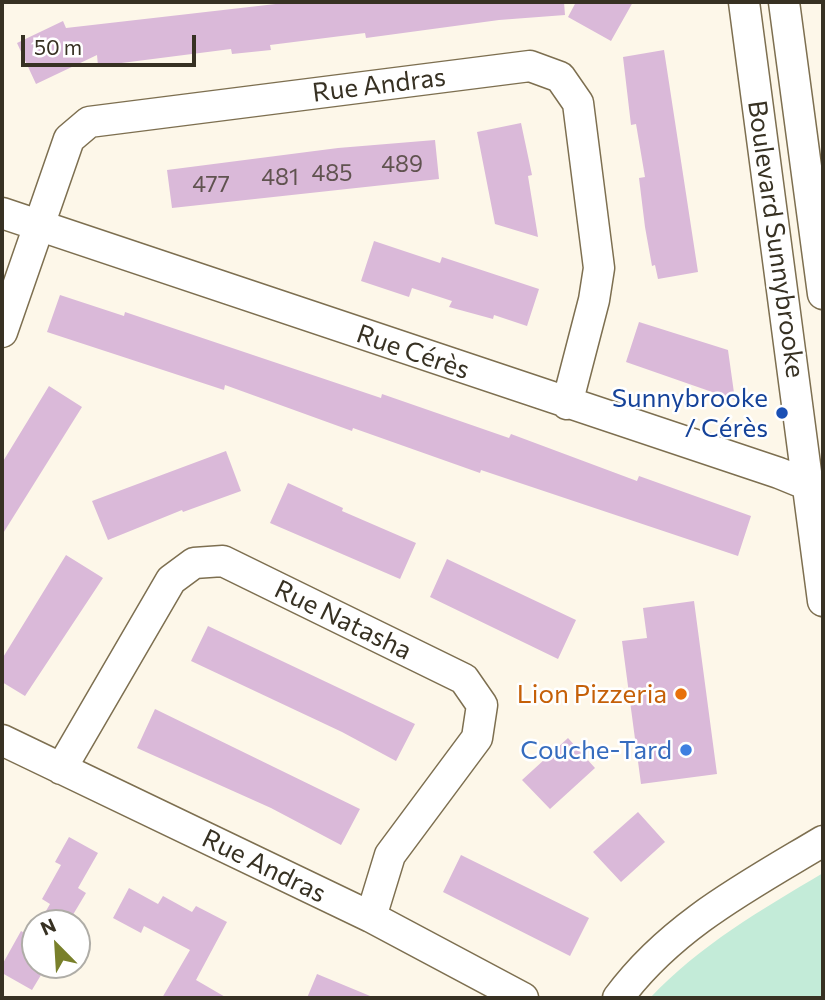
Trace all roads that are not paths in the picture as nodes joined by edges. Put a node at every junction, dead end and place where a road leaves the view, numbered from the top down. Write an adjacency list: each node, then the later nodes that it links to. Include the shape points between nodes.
1 (744, 2): 4 (street, Boulevard Sunnybrooke)
2 (784, 2): 3 (street, Boulevard Sunnybrooke)
3 (811, 116): 4 (street); 7 (street, Boulevard Sunnybrooke)
4 (761, 123): 10 (street, Boulevard Sunnybrooke)
5 (2, 213): 6 (street, Rue Cérès)
6 (41, 226): 8 (street, Rue Andras); 9 (street, Rue Cérès); 9 (street, Rue Andras, via 69,139 89,122 530,66 560,77 578,103 599,268)
7 (823, 294)
8 (2, 331)
9 (567, 404): 10 (street, Rue Cérès)
10 (816, 489): 11 (street, Boulevard Sunnybrooke)
11 (823, 601)
12 (2, 740): 13 (street, Rue Andras)
13 (61, 769): 15 (street, Rue Andras); 15 (street, Rue Natasha, via 171,580 194,563 223,561 464,679 482,705 477,738 390,855)
14 (823, 841): 17 (street, via 686,927 648,960)
15 (371, 917): 16 (street, Rue Andras)
16 (523, 998)
17 (618, 998)

